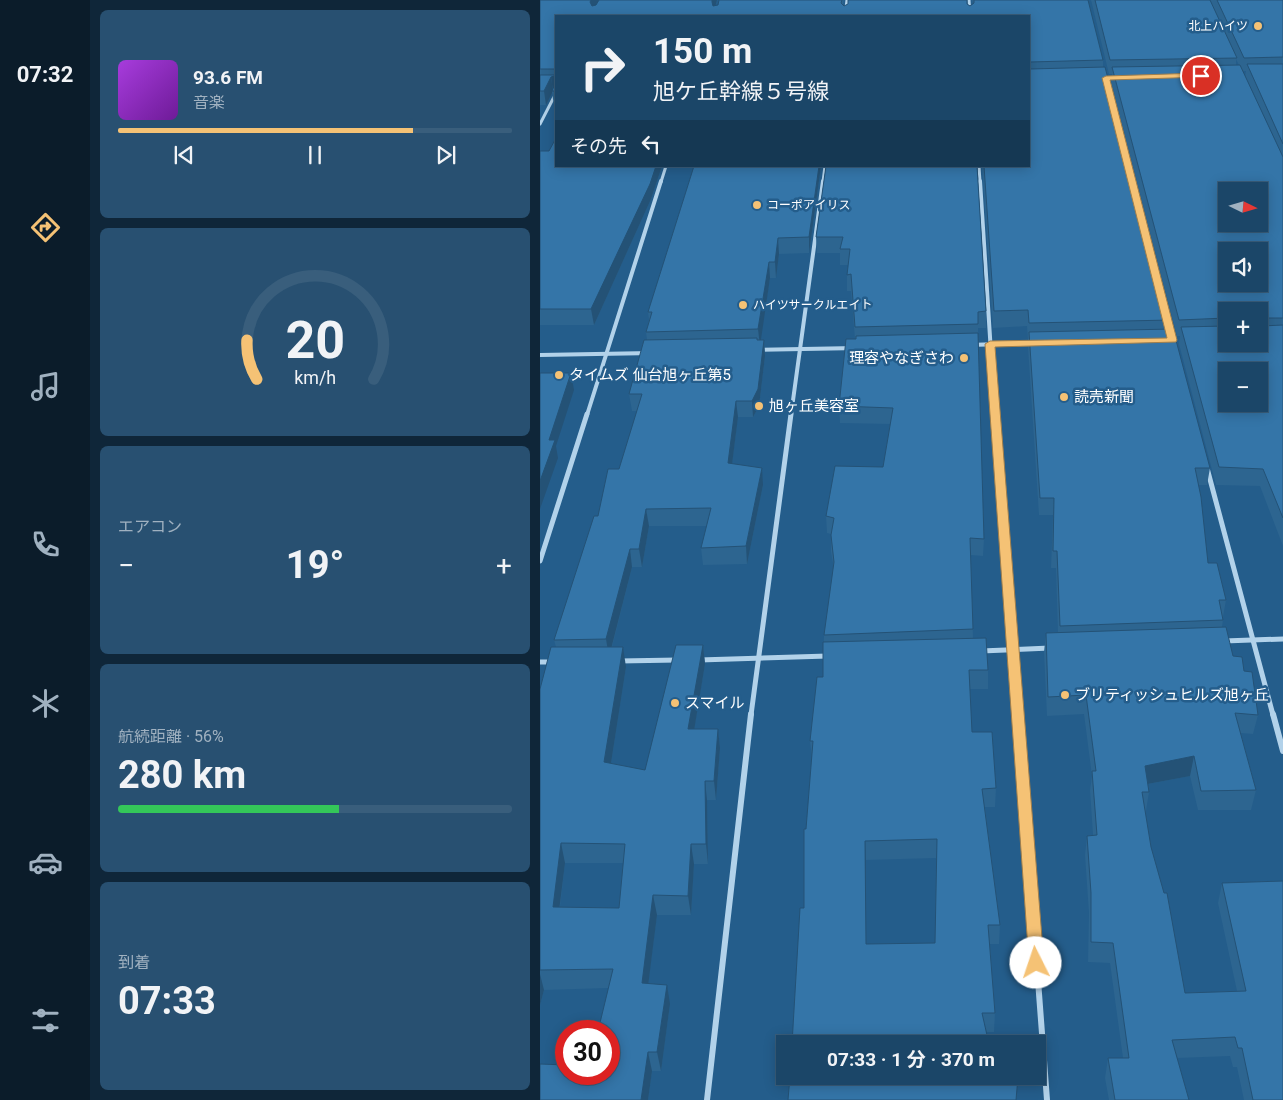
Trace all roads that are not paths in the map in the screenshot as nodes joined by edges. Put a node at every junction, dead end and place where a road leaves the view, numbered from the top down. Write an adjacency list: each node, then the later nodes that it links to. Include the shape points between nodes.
1 (847, 0): 3 (street)
2 (970, 0): 4 (street)
3 (845, 15)
4 (970, 15)
5 (555, 95): 6 (street)
6 (540, 124)
7 (666, 167): 17 (street)
8 (825, 167): 14 (street)
9 (979, 167): 11 (street)
10 (1048, 343): 11 (street)
11 (990, 344): 12 (street); 25 (street)
12 (961, 345)
13 (866, 347): 14 (street)
14 (799, 349): 15 (street); 28 (street)
15 (741, 351)
16 (663, 353): 17 (street)
17 (605, 354): 18 (street); 20 (street)
18 (540, 355)
19 (1206, 466): 21 (street)
20 (540, 561)
21 (1254, 639): 22 (street); 23 (street); 32 (street)
22 (1283, 639)
23 (1215, 641)
24 (1061, 647): 25 (street)
25 (1012, 650): 26 (street); 34 (street)
26 (973, 651)
27 (836, 656): 28 (street)
28 (757, 659): 29 (street); 33 (street)
29 (609, 661)
30 (540, 662): 31 (street)
31 (560, 662)
32 (1283, 751)
33 (707, 1100)
34 (1047, 1100)

